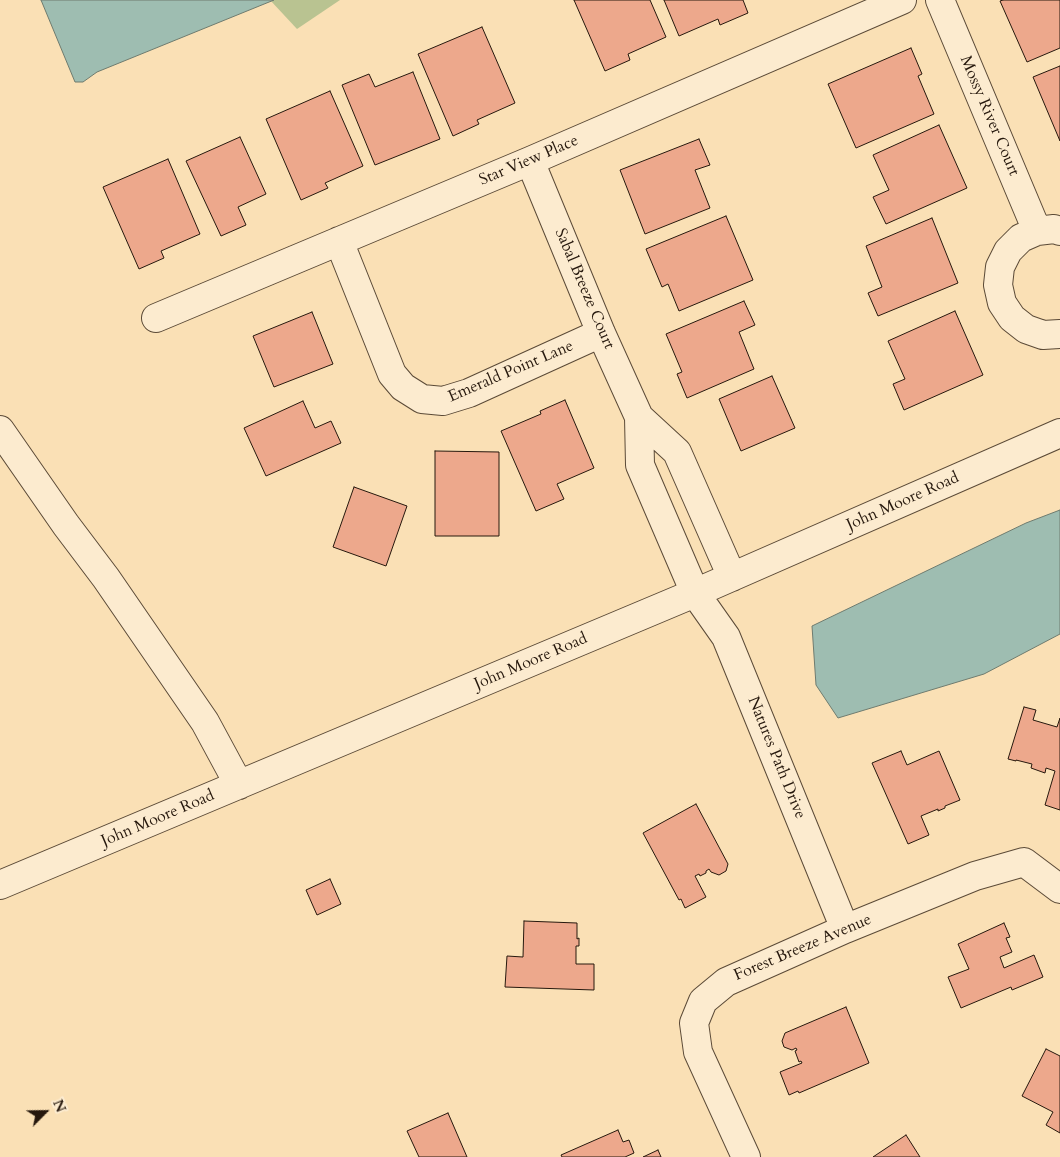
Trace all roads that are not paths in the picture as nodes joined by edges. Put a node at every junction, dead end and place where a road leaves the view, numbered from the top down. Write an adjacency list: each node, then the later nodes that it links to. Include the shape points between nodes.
1 (902, 0): 3 (street, Star View Place)
2 (940, 0): 4 (street, Mossy River Court)
3 (530, 161): 5 (street, Star View Place); 7 (street, Sabal Breeze Court)
4 (1049, 231): 8 (street, via 1021,238 1008,251 1000,267 998,285 1002,303 1012,318 1026,329 1043,335)
5 (339, 241): 6 (street, Star View Place); 7 (street, Emerald Point Lane, via 392,374 403,387 422,399 443,401 468,393)
6 (156, 318)
7 (601, 333): 9 (street, Sabal Breeze Court)
8 (1060, 334)
9 (639, 417): 12 (street, Sabal Breeze Court, via 677,452); 13 (street, Sabal Breeze Court, via 640,465)
10 (0, 430): 16 (street, via 205,722)
11 (1060, 433): 14 (street, John Moore Road)
12 (692, 484): 13 (street); 14 (street, Sabal Breeze Court)
13 (655, 499): 15 (street, Sabal Breeze Court)
14 (732, 577): 15 (street, John Moore Road)
15 (695, 593): 16 (street, John Moore Road); 19 (street, Natures Path Drive, via 726,636)
16 (239, 785): 17 (street, John Moore Road)
17 (0, 885)
18 (1060, 888): 19 (street, Forest Breeze Avenue, via 1024,862 975,876)
19 (845, 929): 20 (street, Forest Breeze Avenue, via 726,982 703,1001 694,1023 698,1052)
20 (746, 1157)

